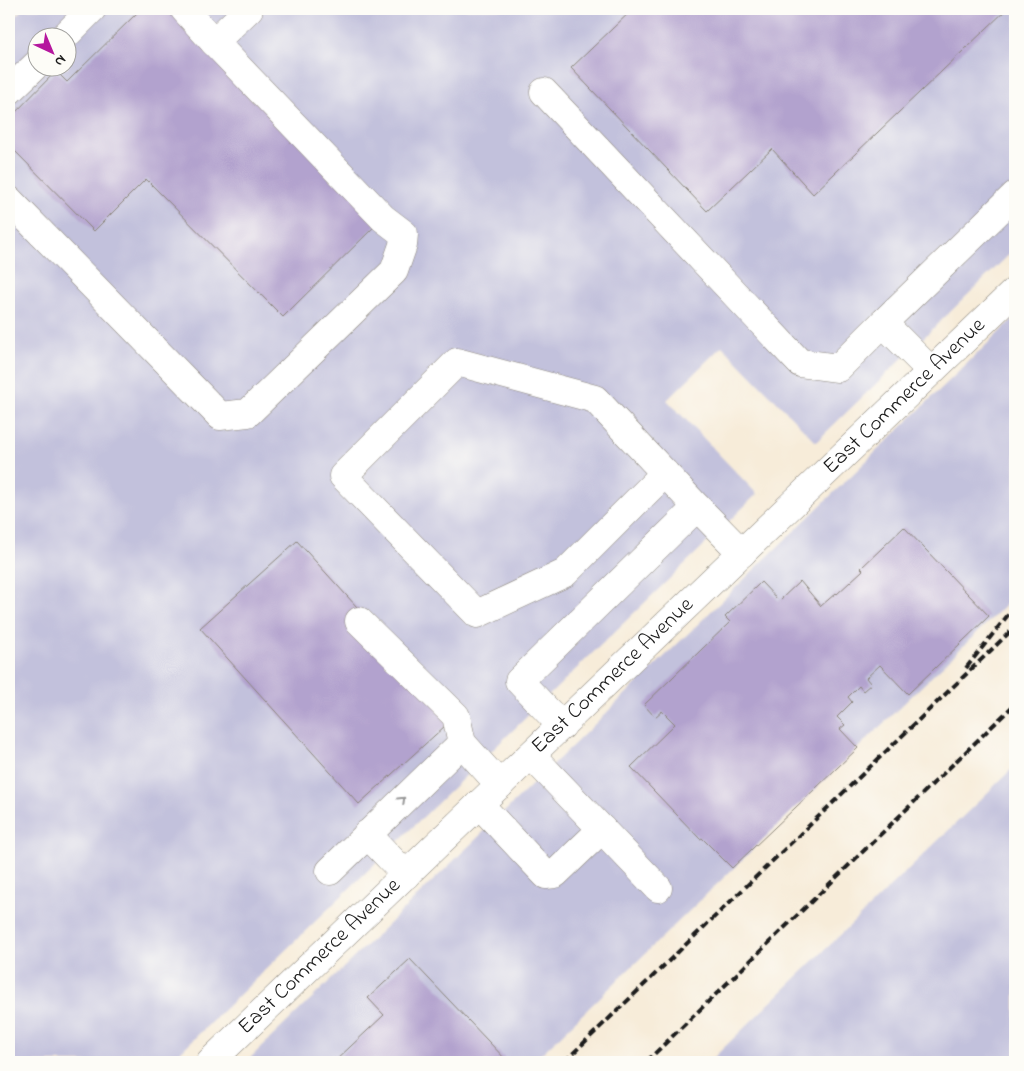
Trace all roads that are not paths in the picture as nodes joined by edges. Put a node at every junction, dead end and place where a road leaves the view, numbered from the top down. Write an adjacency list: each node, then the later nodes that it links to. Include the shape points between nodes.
1 (92, 9): 4 (street)
2 (184, 9): 5 (street)
3 (249, 9): 5 (street)
4 (73, 28)
5 (214, 42): 10 (street, via 383,218 404,234 394,271 248,413 220,416)
6 (28, 73): 7 (street)
7 (9, 91)
8 (544, 92): 12 (street, via 800,363 838,368)
9 (1015, 195): 12 (street)
10 (9, 200)
11 (1015, 291): 13 (street, East Commerce Avenue)
12 (883, 323): 13 (street)
13 (931, 371): 16 (street, East Commerce Avenue)
14 (665, 473): 14 (street, via 595,399 457,362 343,476 477,614 565,573); 15 (street)
15 (697, 507): 16 (street); 18 (street, via 519,681)
16 (742, 553): 18 (street, East Commerce Avenue)
17 (359, 621): 19 (street, via 456,716)
18 (562, 726): 20 (street, East Commerce Avenue)
19 (462, 743): 21 (street); 24 (street, one-way to 19)
20 (531, 755): 21 (street, East Commerce Avenue); 23 (street)
21 (500, 785): 22 (street, East Commerce Avenue)
22 (479, 804): 23 (street, via 546,875 555,874); 26 (street, East Commerce Avenue)
23 (602, 830): 27 (street)
24 (367, 834): 25 (street); 26 (street)
25 (330, 871)
26 (406, 875): 28 (street, East Commerce Avenue)
27 (658, 888)
28 (210, 1062)

